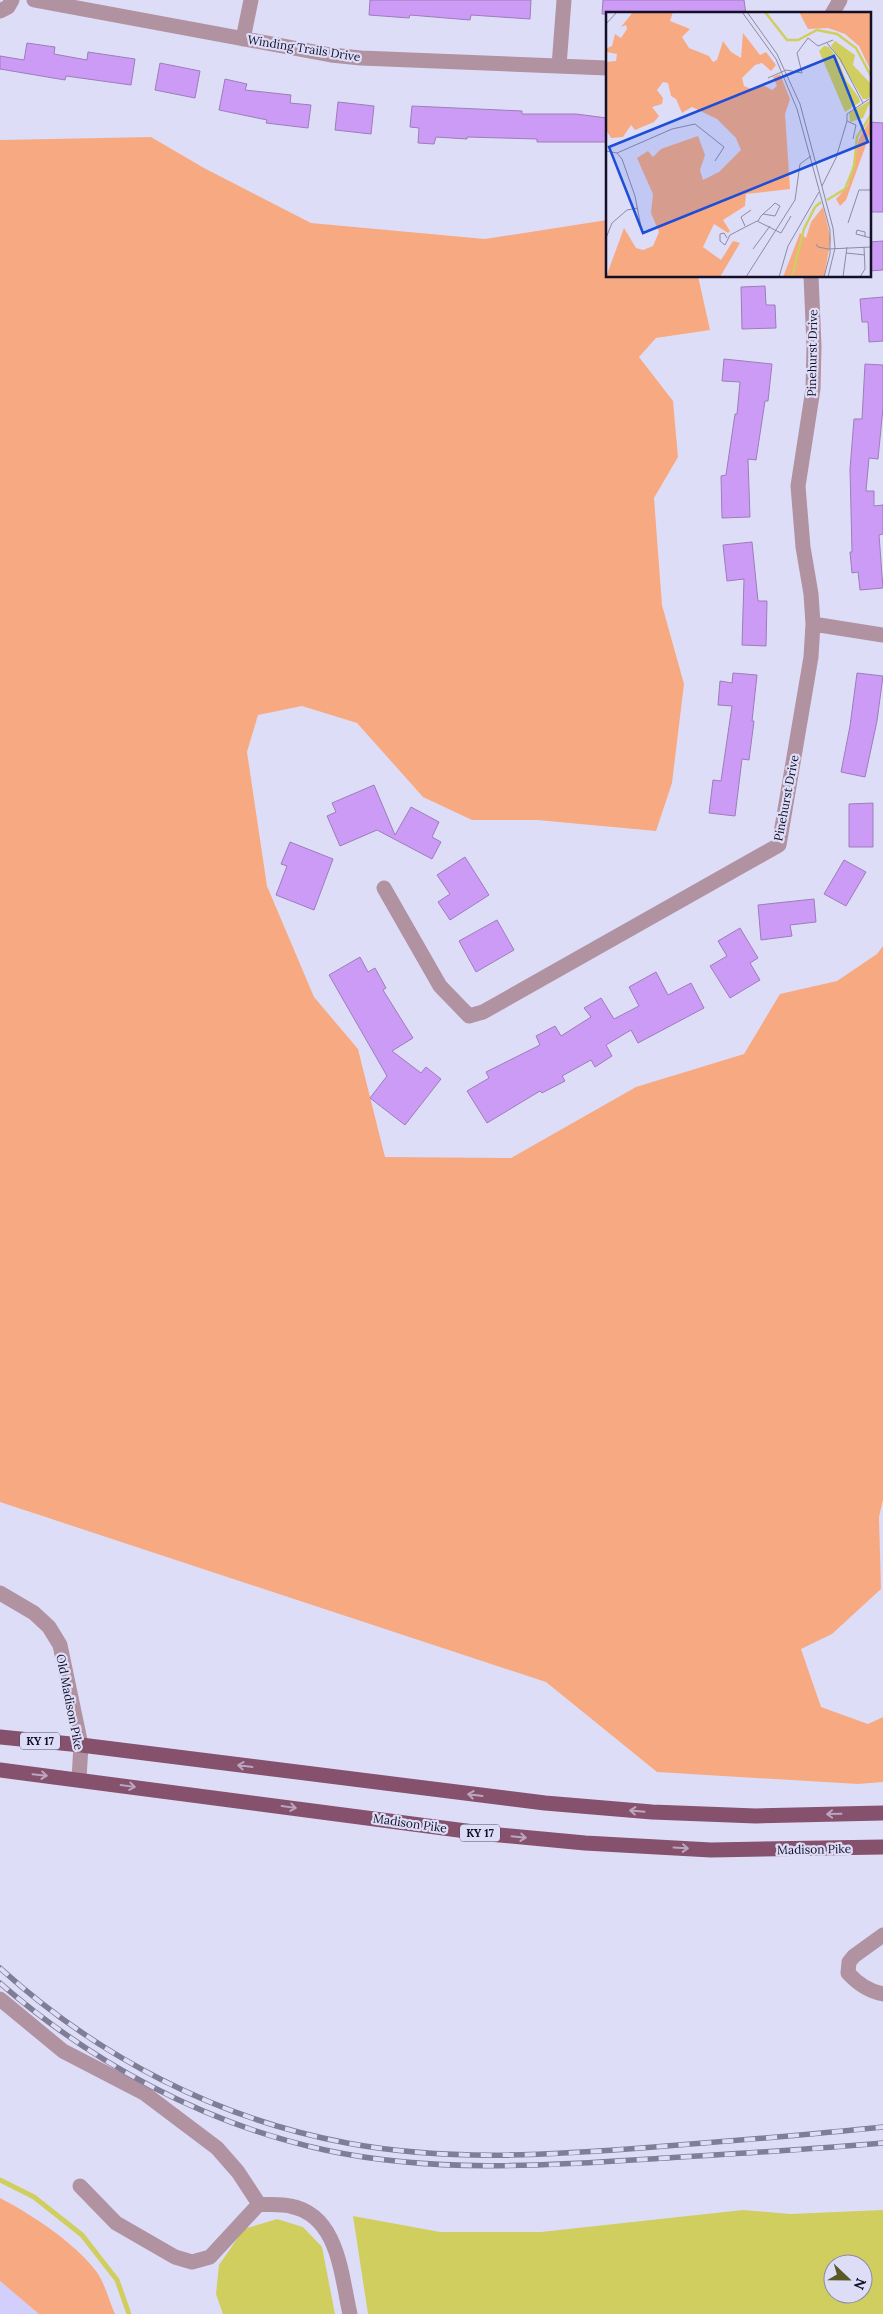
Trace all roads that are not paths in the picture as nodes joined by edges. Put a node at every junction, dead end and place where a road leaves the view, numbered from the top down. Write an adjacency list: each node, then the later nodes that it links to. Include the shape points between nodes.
1 (12, 0): 6 (street)
2 (34, 0): 8 (street, Winding Trails Drive)
3 (251, 0): 8 (street)
4 (564, 0): 9 (street)
5 (840, 0): 7 (street)
6 (0, 11)
7 (833, 12)
8 (244, 39): 9 (street, Winding Trails Drive, via 361,58)
9 (559, 66): 10 (street, Winding Trails Drive)
10 (606, 68)
11 (811, 278): 12 (street, Pinehurst Drive, via 813,389 798,486)
12 (813, 624): 13 (street); 14 (street, Pinehurst Drive, via 811,656 779,845 483,1012 469,1016 440,986)
13 (883, 635)
14 (384, 888)
15 (0, 1593): 17 (street, Old Madison Pike, via 34,1613 49,1627 60,1645)
16 (0, 1737): 17 (main road, KY 17)
17 (81, 1745): 19 (street, Old Madison Pike); 20 (main road, KY 17, one-way to 17, via 756,1816 545,1804)
18 (0, 1770): 19 (main road, Madison Pike / KY 17, one-way to 19)
19 (79, 1779): 21 (main road, Madison Pike / KY 17, one-way to 21, via 585,1844 711,1850)
20 (883, 1813)
21 (883, 1847)
22 (883, 1935): 23 (street, via 854,1956 849,1962 848,1973 872,1992)
23 (883, 1994)
24 (0, 2000): 26 (street, via 63,2051 144,2092 216,2148 238,2172)
25 (80, 2186): 26 (street, via 116,2223 192,2262 210,2256)
26 (259, 2204): 27 (street, via 291,2206 310,2214 326,2229 336,2248)
27 (350, 2314)

